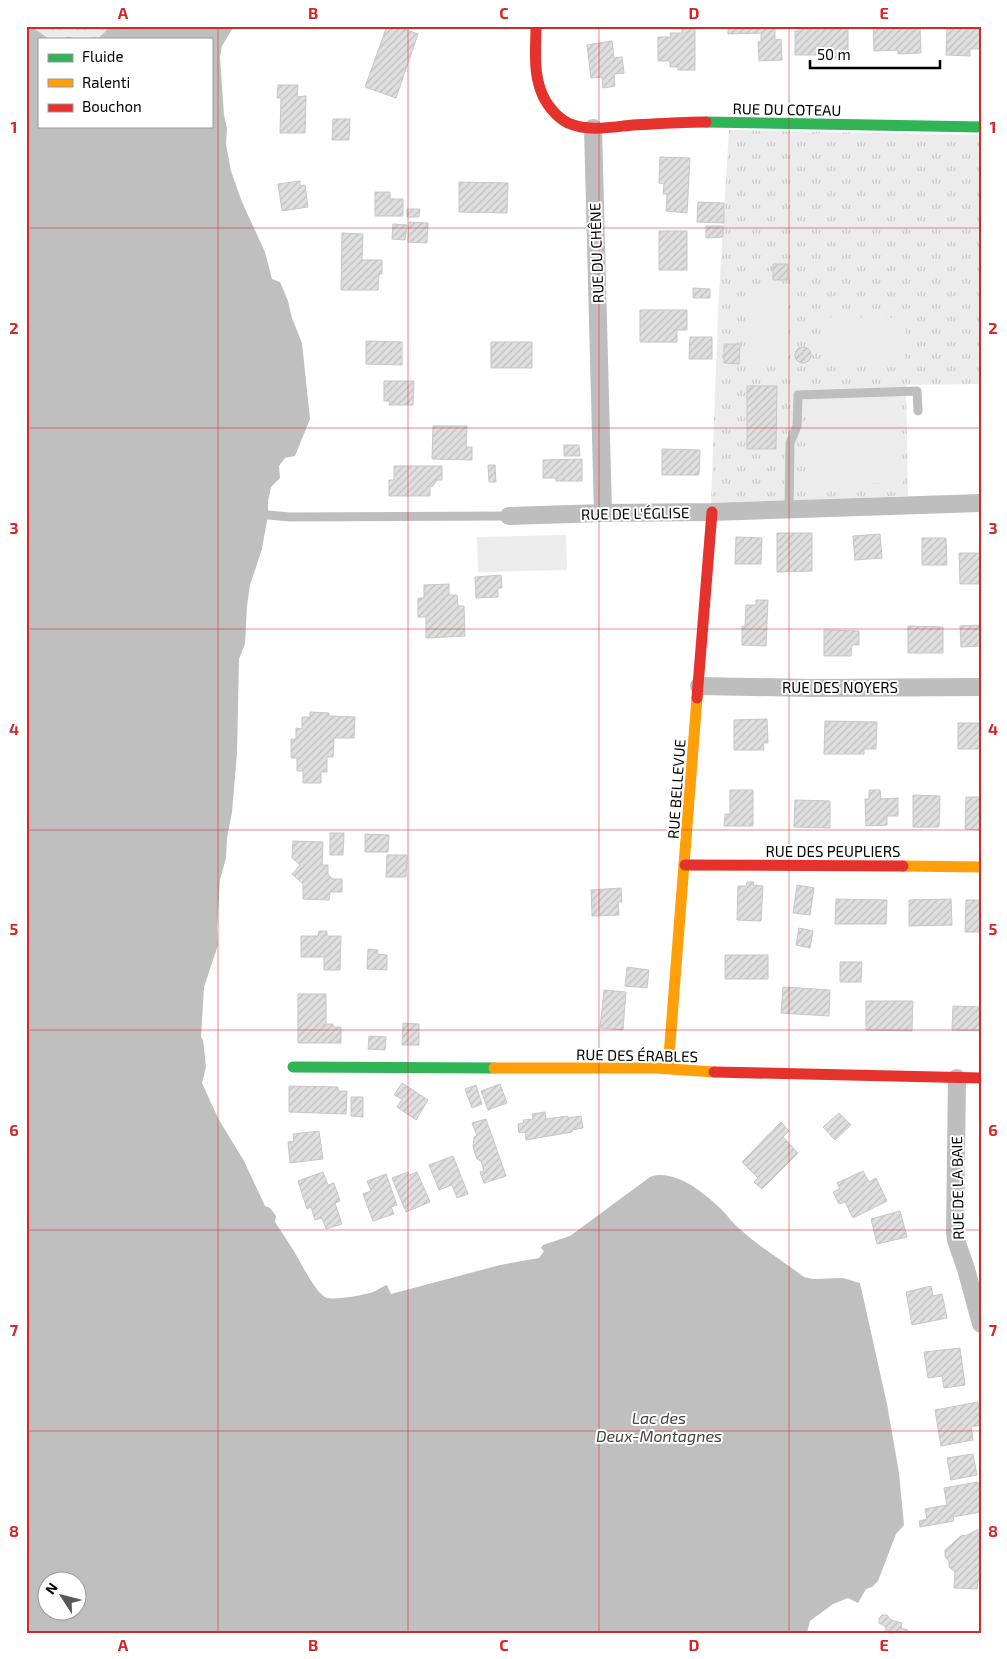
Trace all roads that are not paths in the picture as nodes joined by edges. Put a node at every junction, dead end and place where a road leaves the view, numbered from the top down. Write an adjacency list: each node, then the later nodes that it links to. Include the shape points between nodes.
1 (536, 26): 3 (street, via 536,77 541,93 555,114 566,122)
2 (981, 126): 3 (street, RUE DU COTEAU, via 687,122)
3 (594, 128): 7 (street, RUE DU CHÊNE)
4 (918, 411): 6 (lane, via 917,391 798,395 797,426 790,443)
5 (981, 503): 6 (street, RUE DE L'ÉGLISE)
6 (789, 509): 8 (street, RUE DE L'ÉGLISE)
7 (603, 512): 8 (street, RUE DE L'ÉGLISE); 10 (street, RUE DE L'ÉGLISE)
8 (712, 512): 11 (street, RUE BELLEVUE)
9 (268, 515): 10 (lane, RUE DE L'ÉGLISE)
10 (509, 516)
11 (699, 686): 12 (street, RUE DES NOYERS); 13 (street, RUE BELLEVUE)
12 (981, 688)
13 (685, 865): 14 (street, RUE DES PEUPLIERS); 16 (street, RUE BELLEVUE)
14 (981, 867)
15 (293, 1067): 16 (street, RUE DES ÉRABLES)
16 (668, 1070): 17 (street, RUE DES ÉRABLES)
17 (957, 1078): 18 (street, RUE DES ÉRABLES); 19 (street, RUE DE LA BAIE, via 955,1232 959,1250)
18 (981, 1078)
19 (974, 1269): 20 (street, RUE DE LA BAIE)
20 (981, 1324)

